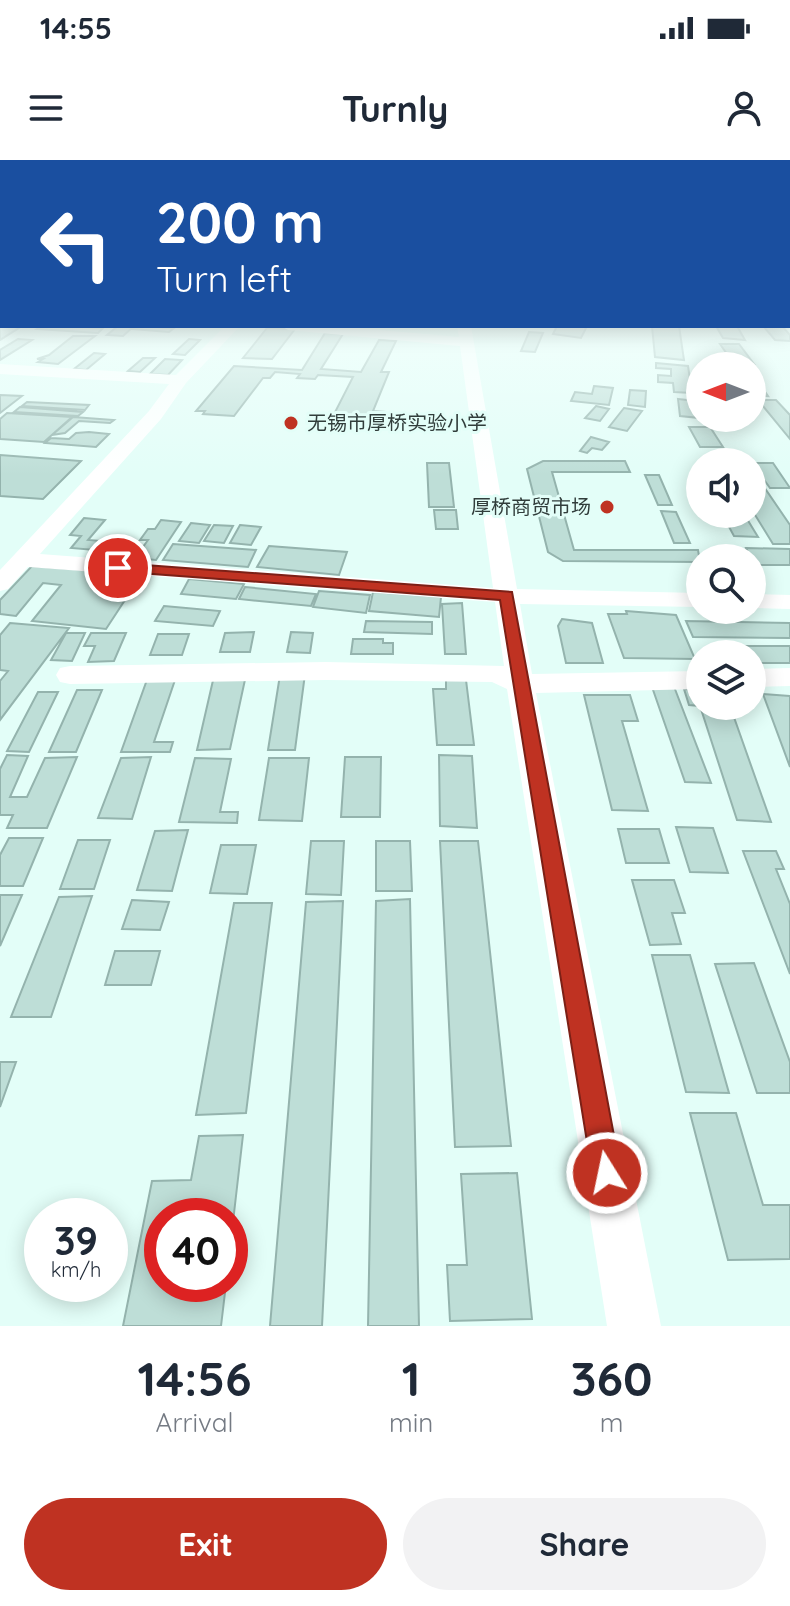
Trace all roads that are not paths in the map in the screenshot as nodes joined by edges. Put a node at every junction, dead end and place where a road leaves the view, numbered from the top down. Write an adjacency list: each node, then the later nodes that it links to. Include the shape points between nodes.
1 (193, 366): 4 (street)
2 (470, 366): 10 (street)
3 (0, 369): 4 (street)
4 (180, 380): 5 (street)
5 (25, 560): 6 (street); 10 (street)
6 (0, 584)
7 (686, 586): 10 (street)
8 (766, 587): 9 (street)
9 (790, 588)
10 (506, 590): 11 (street); 18 (street)
11 (686, 599)
12 (766, 601): 13 (street)
13 (790, 602)
14 (70, 675): 18 (street, via 496,673)
15 (790, 677): 16 (street)
16 (766, 678)
17 (686, 680): 18 (street)
18 (520, 684): 19 (street)
19 (634, 1326)

